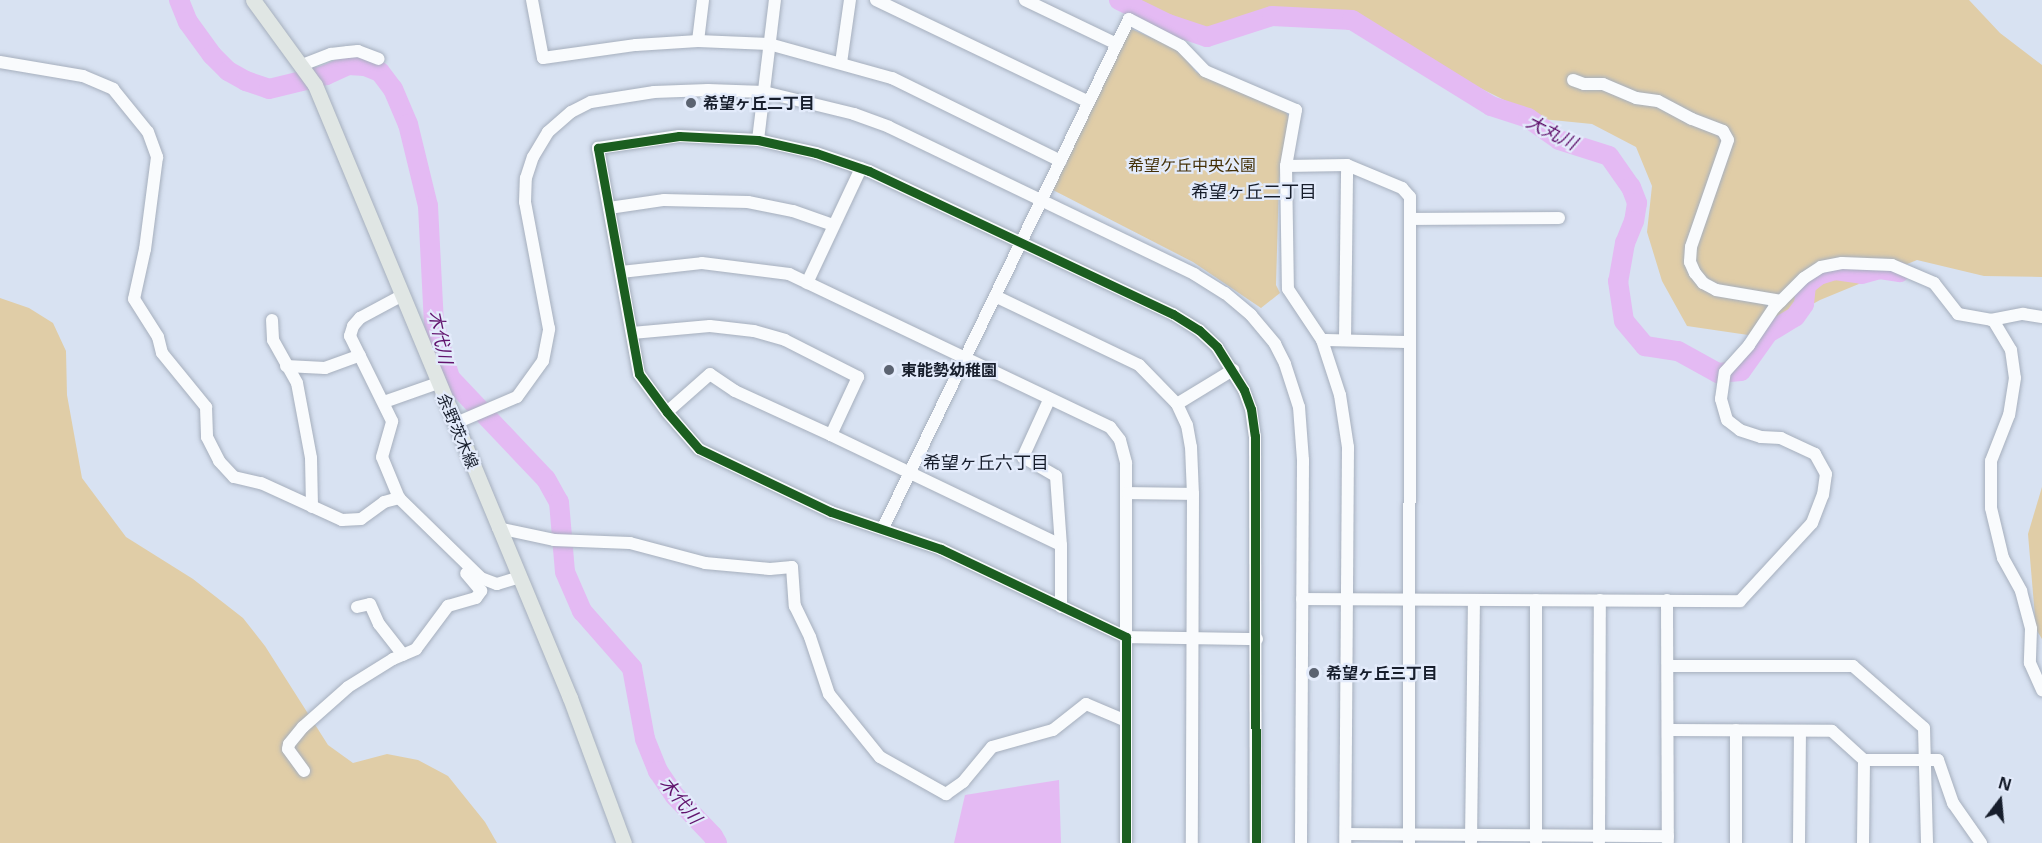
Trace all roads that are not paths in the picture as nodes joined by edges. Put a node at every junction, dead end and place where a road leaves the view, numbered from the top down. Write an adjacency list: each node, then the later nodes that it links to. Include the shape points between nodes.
1 (253, 0): 14 (main road, 余野茨木線)
2 (535, 0): 8 (street, via 543,58)
3 (703, 0): 8 (street)
4 (775, 0): 9 (street)
5 (850, 0): 13 (street)
6 (876, 0): 17 (street)
7 (1025, 0): 10 (street)
8 (698, 41): 9 (street)
9 (769, 44): 13 (street); 16 (street)
10 (1117, 44): 17 (street); 21 (street, via 1129,19 1180,46 1205,71 1296,110)
11 (380, 59): 14 (street, via 358,51 331,54)
12 (0, 62): 56 (street, via 83,76 113,89 148,132 157,157 134,299 158,337 162,353 206,407 207,437 219,460 234,477 261,483)
13 (841, 63): 19 (street, via 892,78)
14 (304, 68): 31 (main road, 余野茨木線, via 315,85)
15 (1573, 80): 33 (street, via 1603,84 1636,98 1658,101 1723,131 1728,140 1691,248 1690,262 1703,283 1716,290)
16 (764, 92): 18 (street); 23 (street, via 854,114 889,127); 50 (street, via 654,92 591,102 571,112 548,132 532,157 525,202 546,311 548,344 543,361 518,397)
17 (1089, 102): 19 (street)
18 (758, 140): 22 (street); 24 (street, via 679,136 598,148)
19 (1061, 160): 23 (street)
20 (1347, 165): 21 (street); 26 (street, via 1402,188 1410,197); 39 (street)
21 (1286, 166): 38 (street, via 1288,289)
22 (861, 168): 27 (street); 28 (street)
23 (1041, 201): 28 (street); 62 (street, via 1194,274 1251,315 1275,344 1299,407 1303,460)
24 (609, 208): 27 (street, via 664,200 748,202); 29 (street)
25 (1559, 218): 26 (street)
26 (1410, 219): 40 (street)
27 (834, 225): 30 (street)
28 (1021, 242): 32 (street); 44 (street, via 1173,314 1199,330)
29 (621, 272): 30 (street, via 702,263 789,274); 37 (street)
30 (807, 283): 42 (street)
31 (401, 296): 41 (street, via 360,318 353,326 351,336); 45 (main road, 余野茨木線)
32 (995, 296): 42 (street); 48 (street, via 1139,365)
33 (1781, 301): 36 (street, via 1821,267 1842,262 1892,265 1934,283 1958,314); 67 (street, via 1724,375 1721,399 1727,420 1740,430 1781,438 1815,453 1826,474 1823,495 1812,523 1740,601)
34 (2042, 317): 36 (street, via 2023,314)
35 (272, 320): 43 (street, via 273,340)
36 (1993, 320): 76 (street, via 2011,350 2016,378 2006,423 1991,461 1991,508 2003,558 2021,591 2031,629 2030,663)
37 (632, 333): 49 (street, via 639,374); 51 (street, via 710,326 754,331 785,340 858,377)
38 (1322, 340): 39 (street); 63 (street, via 1340,395 1348,447)
39 (1345, 340): 40 (street)
40 (1410, 342): 64 (street)
41 (360, 355): 43 (street, via 325,368); 47 (street)
42 (966, 357): 46 (street); 52 (street)
43 (285, 366): 56 (street, via 297,383 305,421)
44 (1233, 370): 48 (street); 73 (street, via 1251,409 1255,436)
45 (438, 383): 47 (street); 50 (main road, 余野茨木線)
46 (1049, 400): 53 (street, via 1110,427 1123,449); 59 (street, via 1023,457 1056,476)
47 (384, 402): 55 (street, via 392,421 382,456)
48 (1177, 404): 54 (street, via 1187,425 1191,447)
49 (667, 412): 51 (street, via 710,374 735,391); 58 (street, via 699,449 831,512)
50 (459, 422): 57 (main road, 余野茨木線)
51 (831, 435): 52 (street)
52 (910, 473): 58 (street); 59 (street)
53 (1128, 493): 54 (street); 71 (street)
54 (1193, 494): 72 (street)
55 (399, 498): 56 (street, via 384,502 361,519 342,520); 60 (street)
56 (312, 507)
57 (498, 528): 61 (main road, 余野茨木線); 77 (street, via 575,542 630,543 705,563 770,569 792,567 795,606 829,693 880,758 946,794 963,782 992,747 1053,730 1086,704)
58 (883, 528): 70 (street, via 940,549)
59 (1060, 545): 70 (street)
60 (456, 555): 61 (street, via 481,578 497,584); 74 (street, via 481,591 479,595 448,606 416,649)
61 (520, 577): 90 (main road, 余野茨木線)
62 (1302, 599): 63 (street); 94 (street)
63 (1347, 599): 64 (street); 84 (street)
64 (1410, 600): 68 (street); 85 (street)
65 (1536, 600): 66 (street); 68 (street); 87 (street)
66 (1600, 600): 67 (street); 88 (street)
67 (1667, 600): 75 (street)
68 (1473, 601): 86 (street)
69 (357, 607): 74 (street, via 370,604 379,624)
70 (1061, 607): 71 (street)
71 (1126, 637): 72 (street); 77 (street)
72 (1191, 638): 73 (street); 92 (street)
73 (1257, 639): 93 (street)
74 (403, 655): 83 (street, via 348,687 303,727 288,749)
75 (1668, 666): 78 (street); 82 (street, via 1852,666 1924,728)
76 (2042, 690)
77 (1126, 722): 91 (street)
78 (1668, 730): 79 (street); 89 (street)
79 (1736, 730): 80 (street); 95 (street)
80 (1800, 731): 81 (street, via 1832,731); 96 (street)
81 (1864, 760): 82 (street); 97 (street)
82 (1925, 761): 98 (street); 99 (street, via 1938,760 1953,803)
83 (304, 771)
84 (1346, 838): 85 (street)
85 (1409, 839): 86 (street)
86 (1472, 839): 87 (street)
87 (1536, 839): 88 (street)
88 (1599, 839): 89 (street)
89 (1668, 840)
90 (624, 843)
91 (1126, 843)
92 (1192, 843)
93 (1256, 843)
94 (1301, 843)
95 (1736, 843)
96 (1799, 843)
97 (1863, 843)
98 (1927, 843)
99 (1982, 843)

